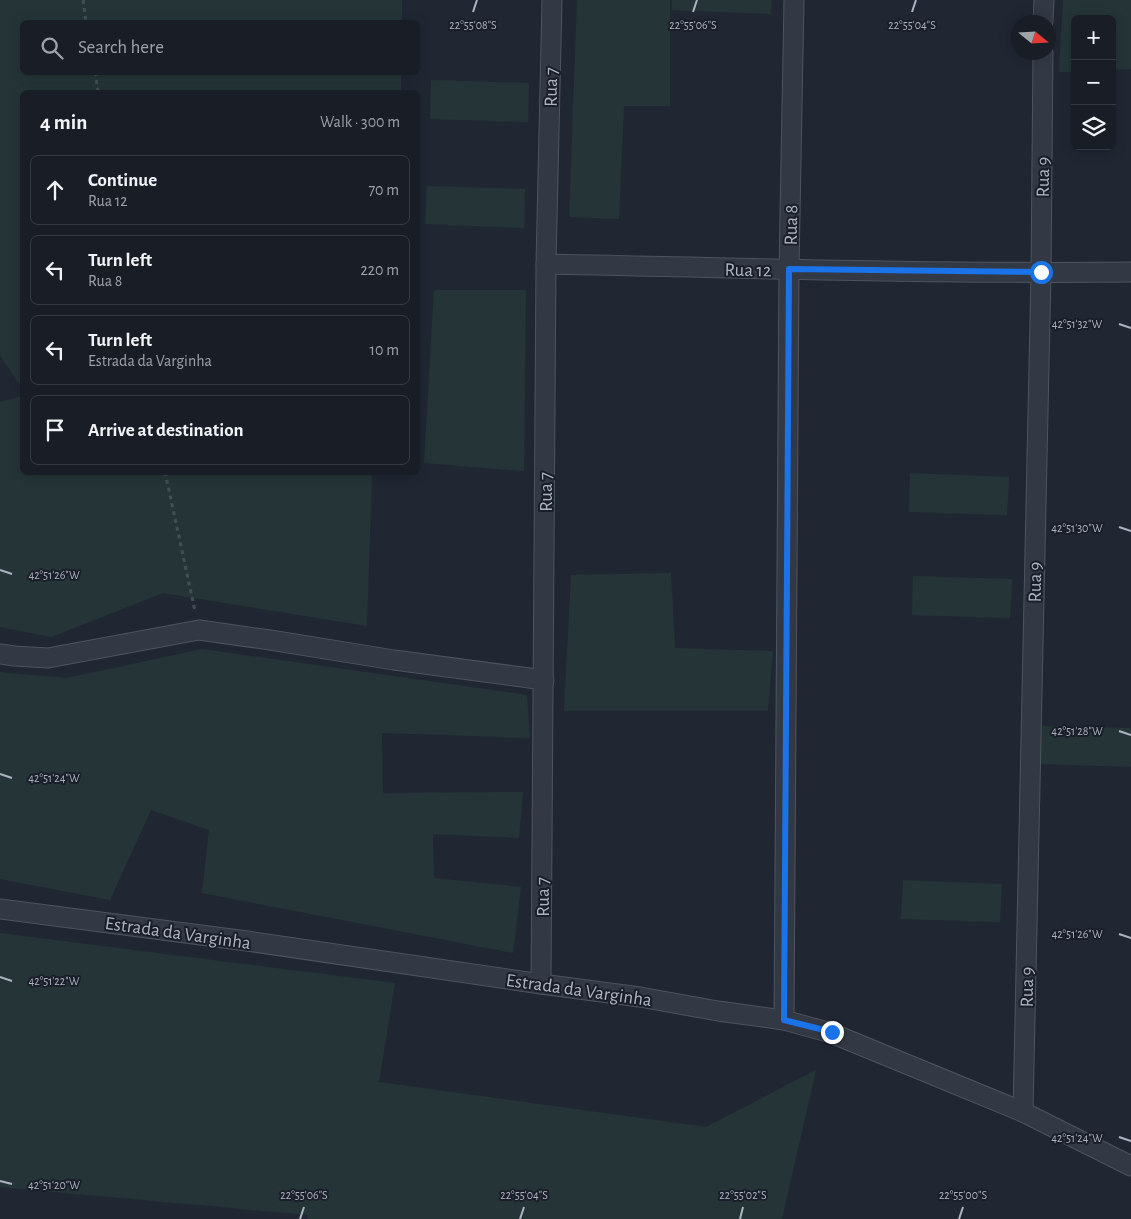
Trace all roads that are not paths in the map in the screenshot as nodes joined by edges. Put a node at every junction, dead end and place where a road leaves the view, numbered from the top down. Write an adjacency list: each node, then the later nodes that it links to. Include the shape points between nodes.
1 (552, 0): 6 (street, Rua 7)
2 (794, 0): 7 (street, Rua 8)
3 (1044, 0): 4 (street)
4 (1044, 15)
5 (1043, 60): 8 (street, Rua 9)
6 (546, 264): 7 (street, Rua 12); 11 (street, Rua 7)
7 (789, 269): 8 (street, Rua 12); 14 (street, Rua 8)
8 (1041, 272): 9 (street, Rua 12); 15 (street, Rua 9)
9 (1131, 272)
10 (0, 654): 11 (street, via 48,658 199,630)
11 (544, 680): 13 (street, Rua 7)
12 (0, 909): 13 (street, Estrada da Varginha)
13 (541, 984): 14 (street, Estrada da Varginha, via 640,996 718,1012)
14 (784, 1020): 15 (street, Estrada da Varginha, via 832,1032)
15 (1023, 1112): 16 (street, Estrada da Varginha)
16 (1131, 1166)

